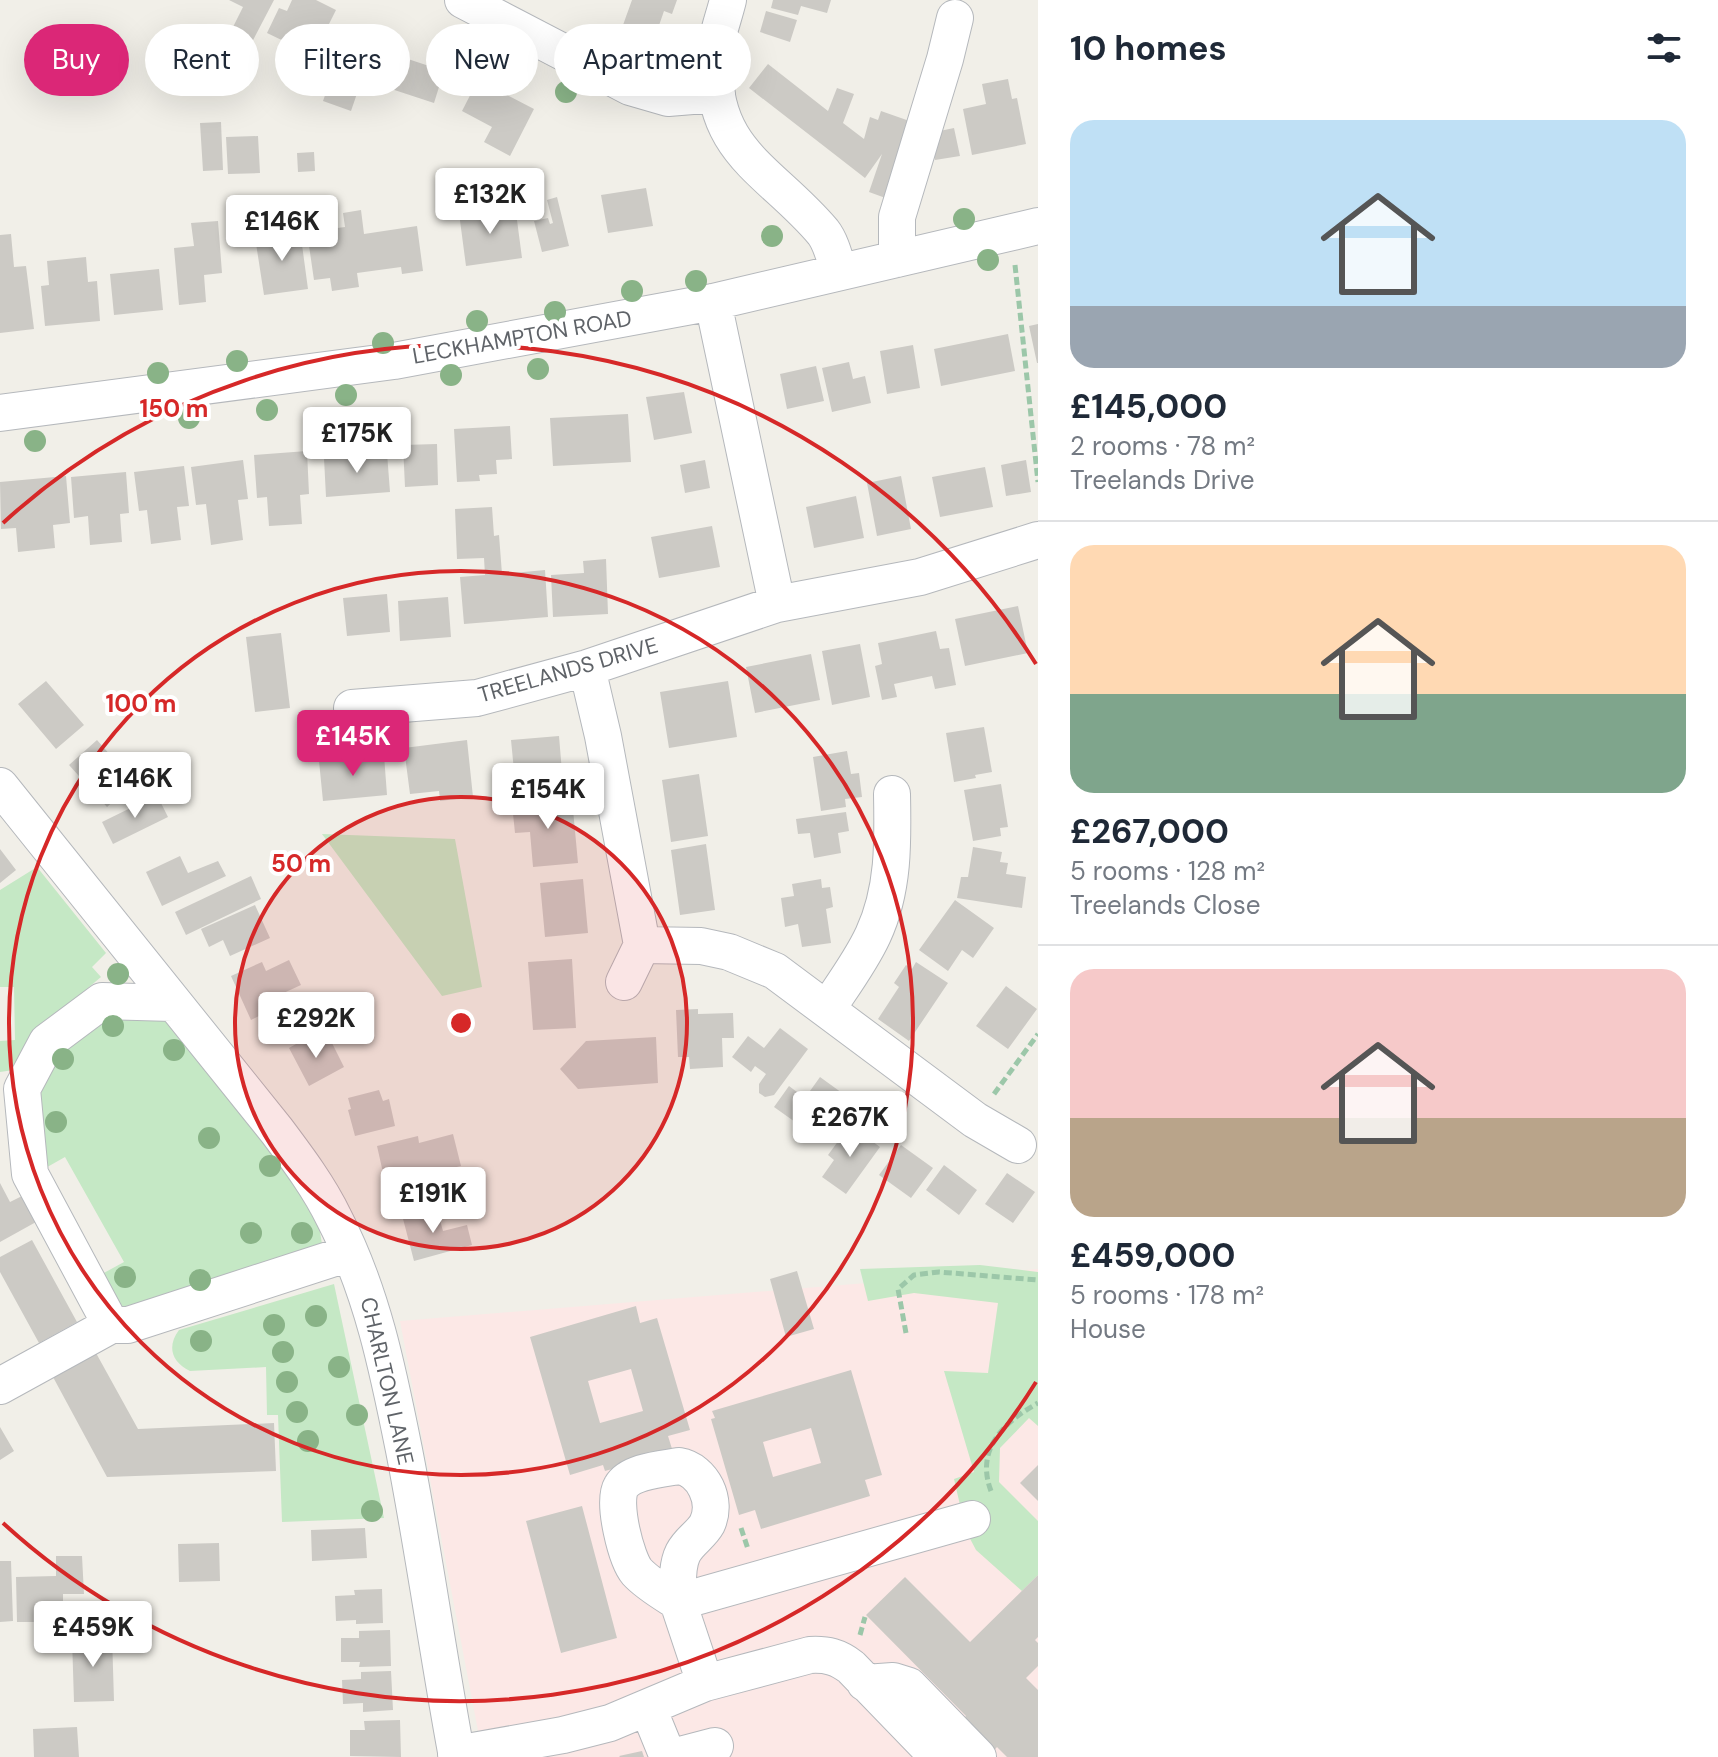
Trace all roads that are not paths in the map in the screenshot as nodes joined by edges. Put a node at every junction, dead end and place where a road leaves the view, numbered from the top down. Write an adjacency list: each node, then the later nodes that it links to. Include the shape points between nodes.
1 (463, 0): 5 (street)
2 (728, 0): 4 (street)
3 (955, 18): 10 (street, via 897,217)
4 (722, 24)
5 (554, 47)
6 (661, 96): 7 (street)
7 (692, 96)
8 (717, 96): 11 (street, via 724,123 750,162 825,234)
9 (1025, 229): 10 (street, LECKHAMPTON ROAD)
10 (897, 259): 11 (street, LECKHAMPTON ROAD)
11 (839, 272): 12 (street, LECKHAMPTON ROAD)
12 (713, 302): 13 (street, LECKHAMPTON ROAD, via 394,361); 15 (street)
13 (0, 413)
14 (1038, 540): 15 (street, TREELANDS DRIVE, via 920,577)
15 (777, 604): 16 (street, TREELANDS DRIVE)
16 (587, 668): 17 (street, TREELANDS DRIVE, via 477,698); 20 (street)
17 (352, 708)
18 (0, 786): 22 (street, CHARLTON LANE)
19 (892, 794): 23 (street, via 892,863 882,913 863,955)
20 (642, 945): 21 (street); 23 (street, via 729,952 775,971)
21 (624, 982)
22 (173, 1003): 24 (street, via 102,1001 47,1042); 26 (street, CHARLTON LANE, via 318,1187)
23 (827, 1009): 25 (street, via 975,1120)
24 (11, 1086): 27 (street, via 30,1174)
25 (1018, 1145)
26 (350, 1253): 27 (street, via 128,1325); 36 (street, CHARLTON LANE, via 386,1357)
27 (111, 1325): 28 (street)
28 (0, 1386)
29 (972, 1519): 30 (street, via 678,1602)
30 (705, 1683): 31 (street, via 822,1654 843,1661); 32 (street)
31 (865, 1683): 33 (street); 35 (street, via 909,1686)
32 (648, 1708): 36 (street, via 563,1735); 37 (street)
33 (902, 1740): 35 (street)
34 (715, 1746): 37 (street)
35 (962, 1751)
36 (457, 1756)
37 (670, 1757)

